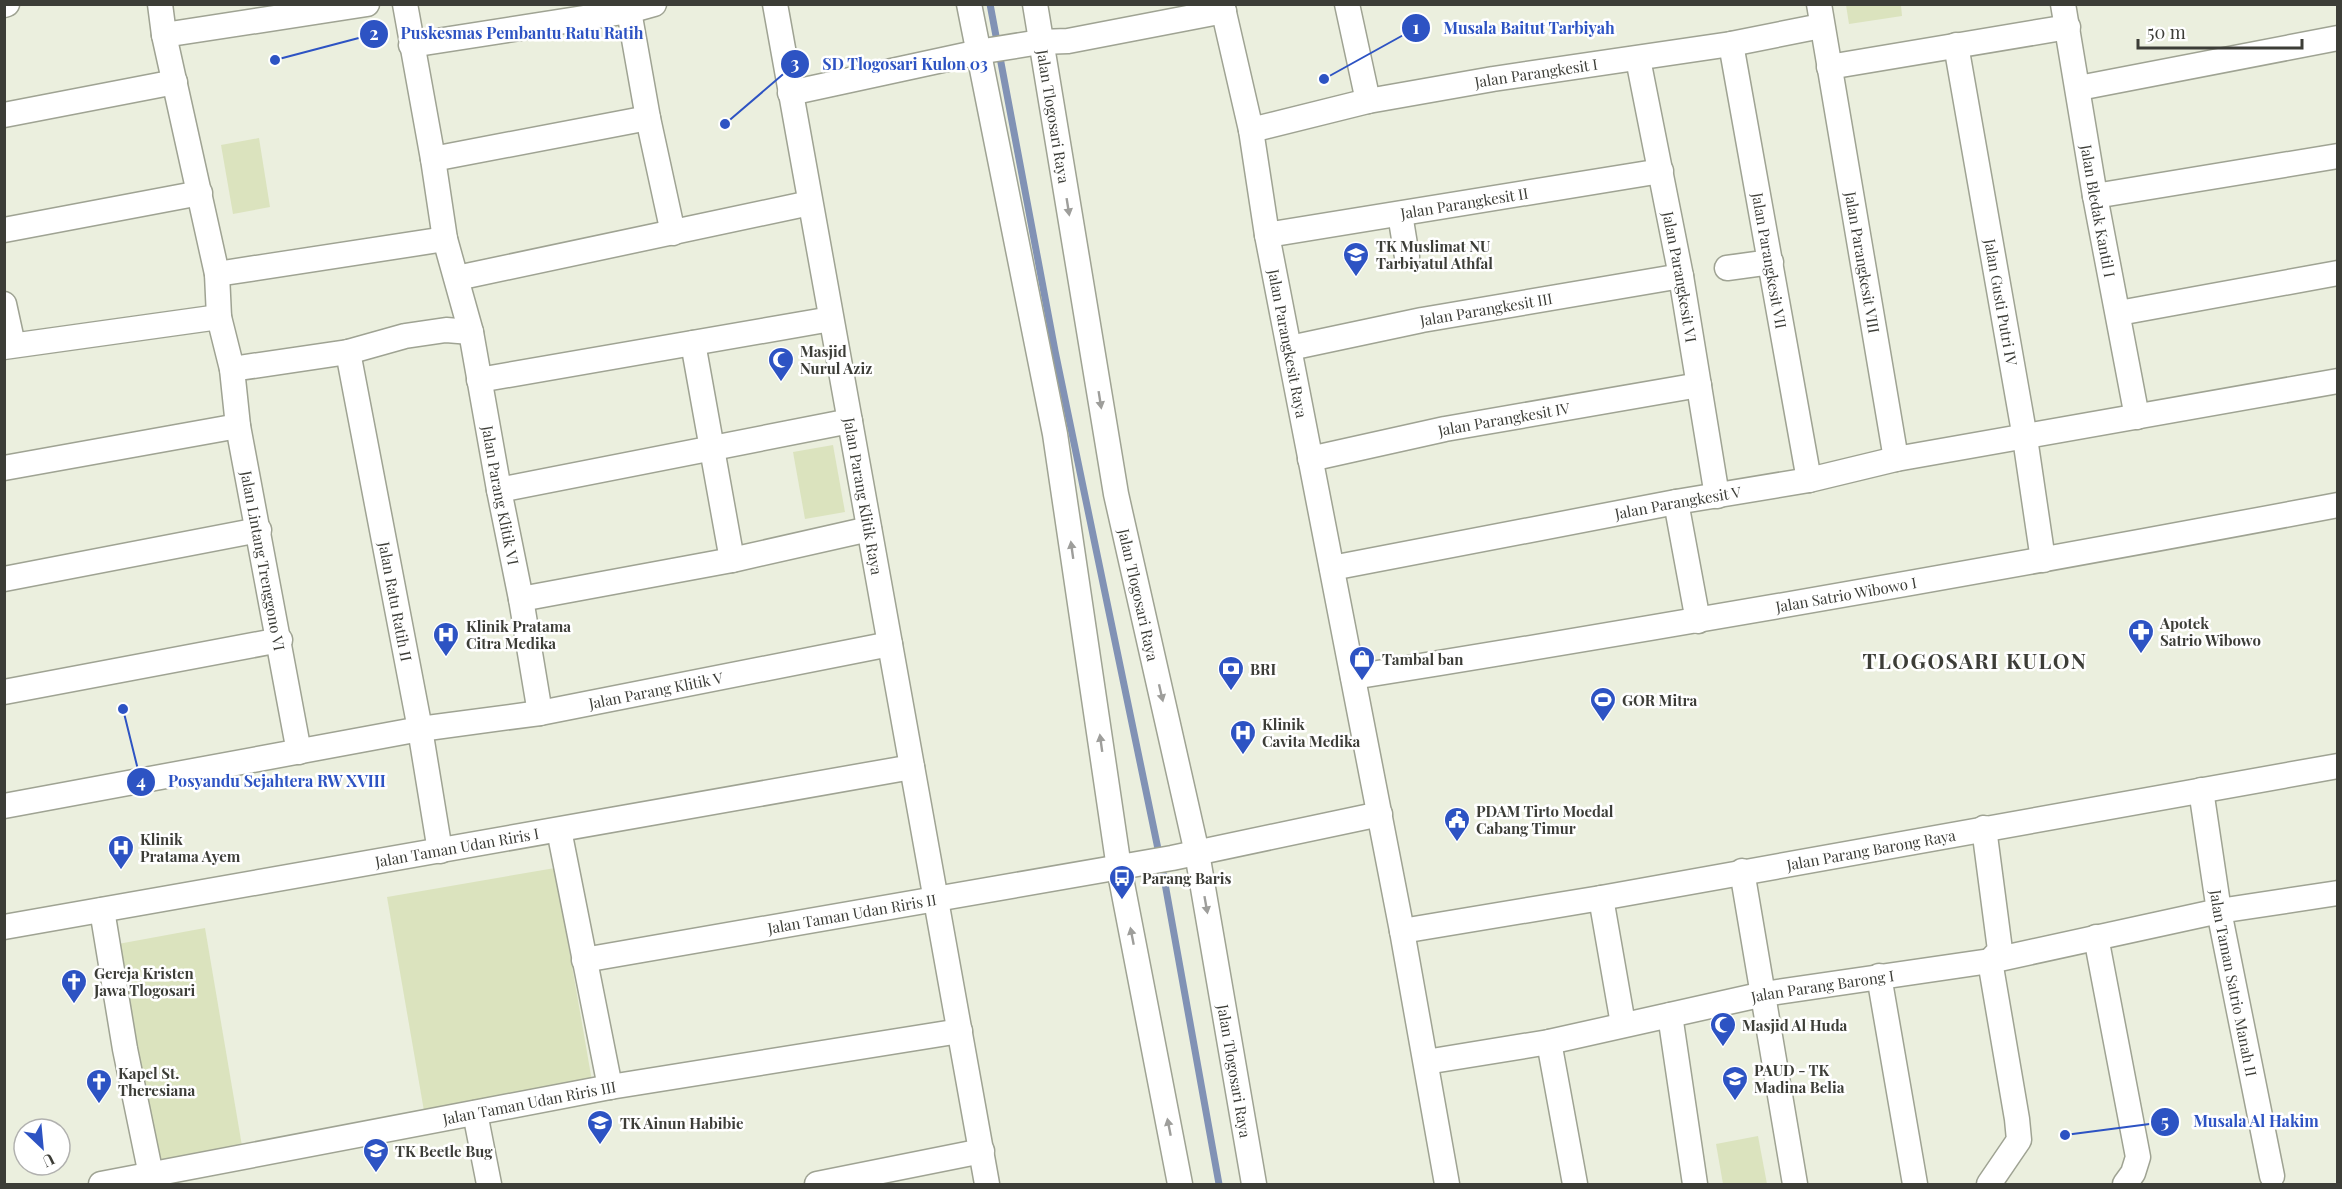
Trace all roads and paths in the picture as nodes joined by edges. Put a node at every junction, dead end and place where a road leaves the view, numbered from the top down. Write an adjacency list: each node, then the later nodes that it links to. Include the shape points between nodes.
1 (160, 4): 14 (street, Jalan Lintang Trenggono VI)
2 (367, 4): 10 (street)
3 (405, 4): 18 (street, Jalan Parang Klitik VI)
4 (654, 4): 11 (street)
5 (775, 4): 25 (street, Jalan Parang Klitik Raya)
6 (969, 4): 20 (street)
7 (1347, 4): 26 (street)
8 (1036, 5): 16 (street, Jalan Tlogosari Raya)
9 (1223, 8): 16 (street, via 1068,41); 29 (street, Jalan Parangkesit Raya)
10 (290, 10): 14 (street)
11 (629, 11): 18 (street); 28 (street)
12 (1820, 15): 17 (street, Jalan Parangkesit I); 22 (street, Jalan Parangkesit VIII)
13 (2066, 16): 19 (street); 24 (street, Jalan Bledak Kantil I)
14 (164, 35): 23 (street, Jalan Lintang Trenggono VI)
15 (2337, 38): 24 (street)
16 (1038, 43): 20 (street); 97 (street, Jalan Tlogosari Raya, one-way to 97, via 1116,494)
17 (1731, 44): 21 (street, Jalan Parangkesit I); 42 (street, Jalan Parangkesit VII)
18 (411, 45): 31 (street, Jalan Parang Klitik VI)
19 (1956, 45): 22 (street); 64 (street, Jalan Gusti Putri IV)
20 (981, 52): 25 (street); 98 (street, one-way to 20, via 1055,434)
21 (1638, 59): 26 (street, Jalan Parangkesit I); 32 (street, Jalan Parangkesit VI)
22 (1829, 67): 67 (street, Jalan Parangkesit VIII)
23 (175, 82): 27 (street); 33 (street, Jalan Lintang Trenggono VI)
24 (2079, 88): 34 (street, Jalan Bledak Kantil I)
25 (790, 93): 35 (street, Jalan Parang Klitik Raya)
26 (1368, 101): 29 (street, Jalan Parangkesit I)
27 (4, 115)
28 (648, 118): 31 (street); 38 (street)
29 (1251, 130): 39 (street, Jalan Parangkesit Raya)
30 (2337, 156): 34 (street)
31 (434, 159): 40 (street, Jalan Parang Klitik VI)
32 (1661, 171): 36 (street, Jalan Parangkesit II); 46 (street, Jalan Parangkesit VI)
33 (200, 193): 37 (street); 45 (street, Jalan Lintang Trenggono VI)
34 (2095, 196): 49 (street, Jalan Bledak Kantil I)
35 (810, 203): 38 (street); 51 (street, Jalan Parang Klitik Raya)
36 (1400, 214): 39 (street, Jalan Parangkesit II); 41 (street)
37 (4, 230)
38 (673, 233): 47 (street)
39 (1267, 235): 55 (street, Jalan Parangkesit Raya)
40 (445, 238): 45 (street); 47 (street, Jalan Parang Klitik VI)
41 (1407, 257)
42 (1771, 262): 43 (street); 69 (street, Jalan Parangkesit VII)
43 (1727, 268)
44 (2337, 273): 49 (street)
45 (217, 274): 50 (street, Jalan Lintang Trenggono VI)
46 (1681, 276): 55 (street, Jalan Parangkesit III); 60 (street, Jalan Parangkesit VI)
47 (457, 278): 52 (street, Jalan Parang Klitik VI)
48 (4, 304): 54 (street)
49 (2119, 313): 61 (street, Jalan Bledak Kantil I)
50 (219, 317): 54 (street); 57 (street, Jalan Lintang Trenggono VI)
51 (831, 318): 53 (street); 62 (street, Jalan Parang Klitik Raya)
52 (471, 332): 56 (street, via 446,330 405,336); 58 (street, Jalan Parang Klitik VI)
53 (693, 343): 58 (street); 65 (street)
54 (9, 346)
55 (1290, 348): 66 (street, Jalan Parangkesit Raya)
56 (348, 352): 57 (street); 87 (street, Jalan Ratu Ratih II)
57 (232, 369): 63 (street, Jalan Lintang Trenggono VI)
58 (479, 380): 70 (street, Jalan Parang Klitik VI)
59 (2337, 381): 61 (street, Jalan Parangkesit V)
60 (1699, 385): 66 (street, Jalan Parangkesit IV, via 1445,429); 71 (street, Jalan Parangkesit VI)
61 (2137, 417): 64 (street, Jalan Parangkesit V)
62 (850, 421): 65 (street); 74 (street, Jalan Parang Klitik Raya)
63 (238, 426): 68 (street); 75 (street, Jalan Lintang Trenggono VI)
64 (2025, 438): 67 (street, Jalan Parangkesit V); 77 (street, Jalan Gusti Putri IV)
65 (713, 449): 70 (street); 76 (street)
66 (1310, 459): 78 (street, Jalan Parangkesit Raya)
67 (1896, 459): 69 (street, Jalan Parangkesit V)
68 (4, 468)
69 (1809, 480): 71 (street, Jalan Parangkesit V)
70 (499, 490): 80 (street, Jalan Parang Klitik VI)
71 (1717, 496): 72 (street, Jalan Parangkesit V)
72 (1676, 502): 78 (street, Jalan Parangkesit V); 81 (street)
73 (2337, 505): 77 (street, Jalan Satrio Wibowo I)
74 (869, 529): 76 (street); 83 (street, Jalan Parang Klitik Raya)
75 (259, 530): 79 (street); 82 (street, Jalan Lintang Trenggono VI)
76 (732, 560): 80 (street)
77 (2043, 560): 81 (street, Jalan Satrio Wibowo I)
78 (1332, 568): 84 (street, Jalan Parangkesit Raya)
79 (4, 579)
80 (521, 599): 86 (street, Jalan Parang Klitik VI)
81 (1698, 621): 84 (street, Jalan Satrio Wibowo I)
82 (280, 640): 85 (street); 88 (street, Jalan Lintang Trenggono VI)
83 (890, 644): 86 (street, Jalan Parang Klitik V); 90 (street, Jalan Parang Klitik Raya)
84 (1353, 677): 93 (street)
85 (4, 692)
86 (540, 713): 87 (street, Jalan Parang Klitik V)
87 (420, 729): 88 (street, Jalan Parang Klitik V); 96 (street, Jalan Ratu Ratih II)
88 (299, 752): 92 (street, Jalan Parang Klitik V)
89 (2337, 766): 91 (street, Jalan Parang Barong Raya)
90 (912, 767): 95 (street, Jalan Taman Udan Riris I); 102 (street, Jalan Parang Klitik Raya)
91 (2201, 790): 94 (street, Jalan Parang Barong Raya); 104 (street, Jalan Taman Satrio Manah II)
92 (4, 806)
93 (1380, 814): 97 (street, Jalan Taman Udan Riris II); 106 (street)
94 (1984, 828): 99 (street, Jalan Parang Barong Raya); 109 (street, via 2000,950)
95 (559, 830): 96 (street, Jalan Taman Udan Riris I); 108 (street)
96 (440, 850): 103 (street, Jalan Taman Udan Riris I)
97 (1197, 853): 98 (street, Jalan Taman Udan Riris II); 128 (street, Jalan Tlogosari Raya, one-way to 128)
98 (1124, 867): 102 (street, Jalan Taman Udan Riris II); 127 (street, one-way to 98)
99 (1742, 871): 101 (street, Jalan Parang Barong Raya); 111 (street)
100 (2337, 893): 104 (street, Jalan Parang Barong I)
101 (1601, 898): 106 (street, Jalan Parang Barong Raya); 113 (street)
102 (936, 899): 108 (street, Jalan Taman Udan Riris II); 114 (street, Jalan Parang Klitik Raya)
103 (102, 910): 105 (street, Jalan Taman Udan Riris I); 120 (street)
104 (2219, 911): 107 (street, Jalan Parang Barong I); 122 (street, Jalan Taman Satrio Manah II)
105 (4, 927)
106 (1402, 931): 116 (street)
107 (2096, 938): 109 (street, Jalan Parang Barong I); 135 (street, via 2138,1157)
108 (584, 960): 117 (street)
109 (1990, 961): 110 (street, Jalan Parang Barong I); 134 (street, via 2019,1140)
110 (1879, 976): 111 (street, Jalan Parang Barong I); 133 (street)
111 (1764, 994): 112 (street, Jalan Parang Barong I); 132 (street)
112 (1670, 1016): 113 (street, Jalan Parang Barong I); 131 (street)
113 (1623, 1024): 115 (street, Jalan Parang Barong I)
114 (960, 1031): 117 (street, Jalan Taman Udan Riris III); 119 (street, Jalan Parang Klitik Raya)
115 (1548, 1042): 116 (street, Jalan Parang Barong I); 130 (street)
116 (1426, 1062): 129 (street)
117 (610, 1087): 118 (street, Jalan Taman Udan Riris III)
118 (475, 1113): 120 (street, Jalan Taman Udan Riris III); 124 (street)
119 (982, 1151): 121 (street); 126 (street, Jalan Parang Klitik Raya)
120 (151, 1175): 123 (street, Jalan Taman Udan Riris III)
121 (860, 1180): 125 (street)
122 (2274, 1182)
123 (101, 1185)
124 (489, 1185)
125 (817, 1185)
126 (987, 1185)
127 (1180, 1185)
128 (1254, 1185)
129 (1447, 1185)
130 (1575, 1185)
131 (1695, 1185)
132 (1795, 1185)
133 (1915, 1185)
134 (1989, 1185)
135 (2125, 1185)

